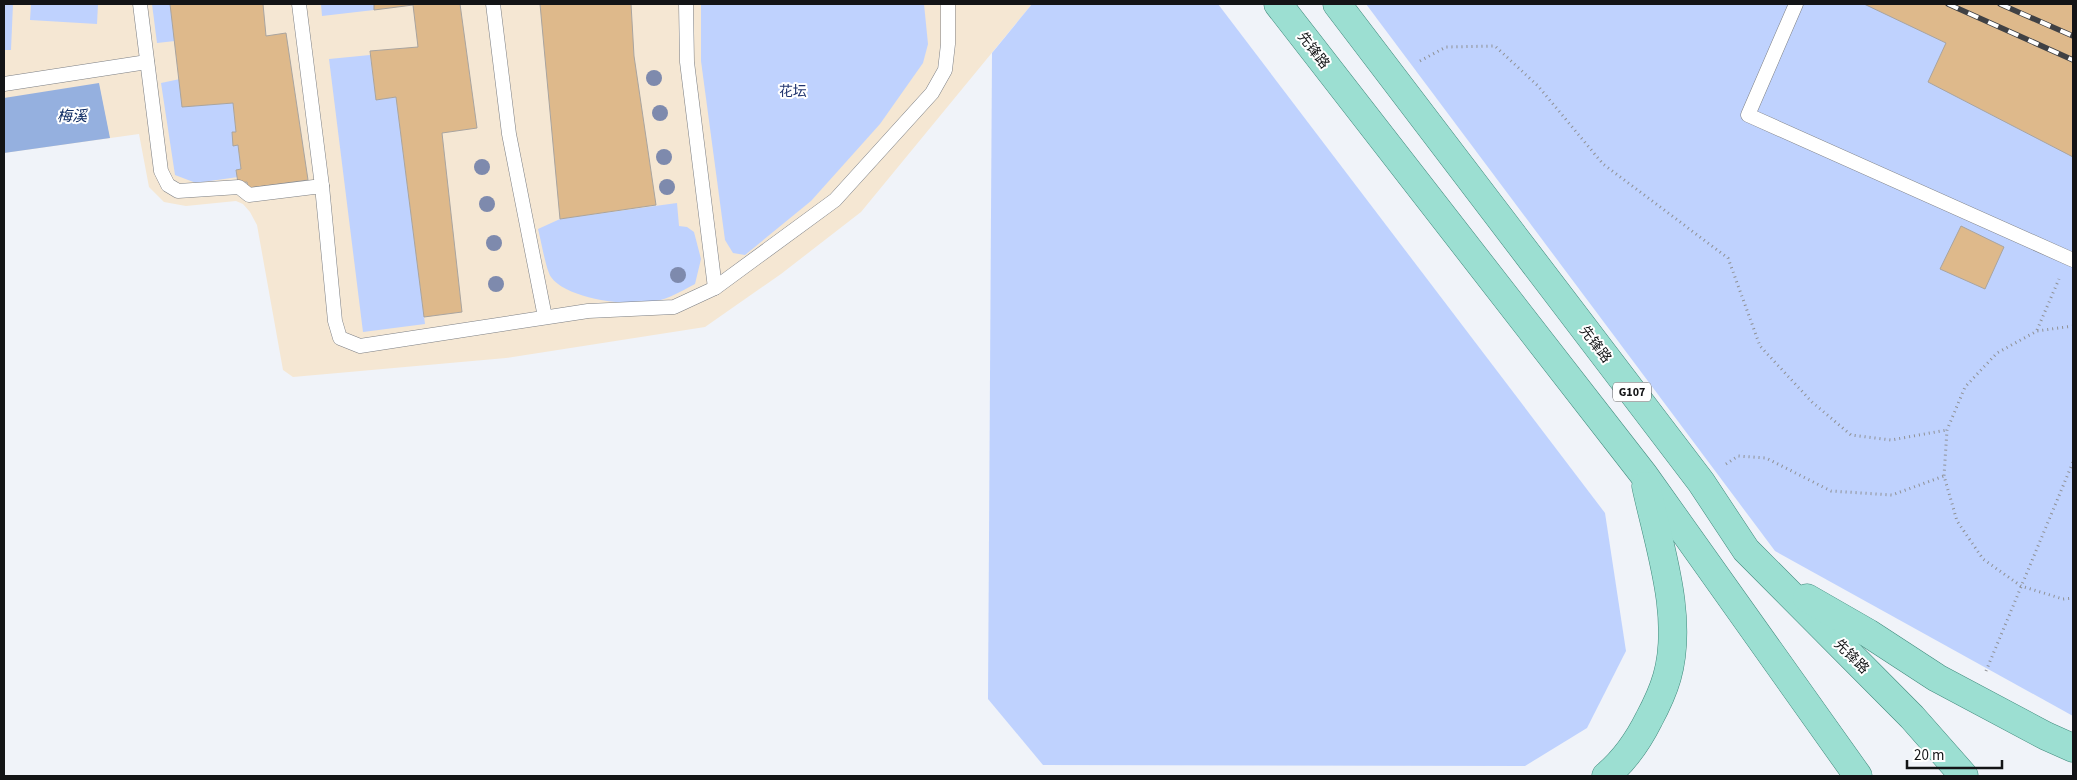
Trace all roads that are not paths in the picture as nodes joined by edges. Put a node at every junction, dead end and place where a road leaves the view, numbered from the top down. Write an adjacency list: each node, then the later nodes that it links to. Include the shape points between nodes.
1 (140, 4): 9 (lane)
2 (299, 4): 11 (lane)
3 (493, 4): 14 (lane, via 510,134)
4 (686, 4): 13 (lane, via 687,62)
5 (948, 4): 13 (lane, via 945,70 932,93 835,200)
6 (1278, 4): 15 (main road, 先锋路)
7 (1338, 4): 16 (main road, 先锋路 / G107, via 1701,482 1746,550)
8 (1796, 4): 12 (lane, via 1748,115)
9 (147, 62): 10 (lane); 11 (lane, via 160,172 168,185 178,191 239,187 249,195)
10 (4, 84)
11 (322, 186): 14 (lane, via 335,321 340,338 360,346)
12 (2071, 259)
13 (715, 288): 14 (lane, via 674,307 588,311)
14 (545, 317)
15 (1644, 475): 19 (main road, via 1671,599 1673,640 1667,677 1654,709 1638,740); 20 (main road, 先锋路)
16 (1775, 579): 17 (main road, via 1937,678); 18 (main road, 先锋路 / G107, via 1912,717)
17 (2073, 748)
18 (1957, 768)
19 (1606, 776)
20 (1858, 776)

